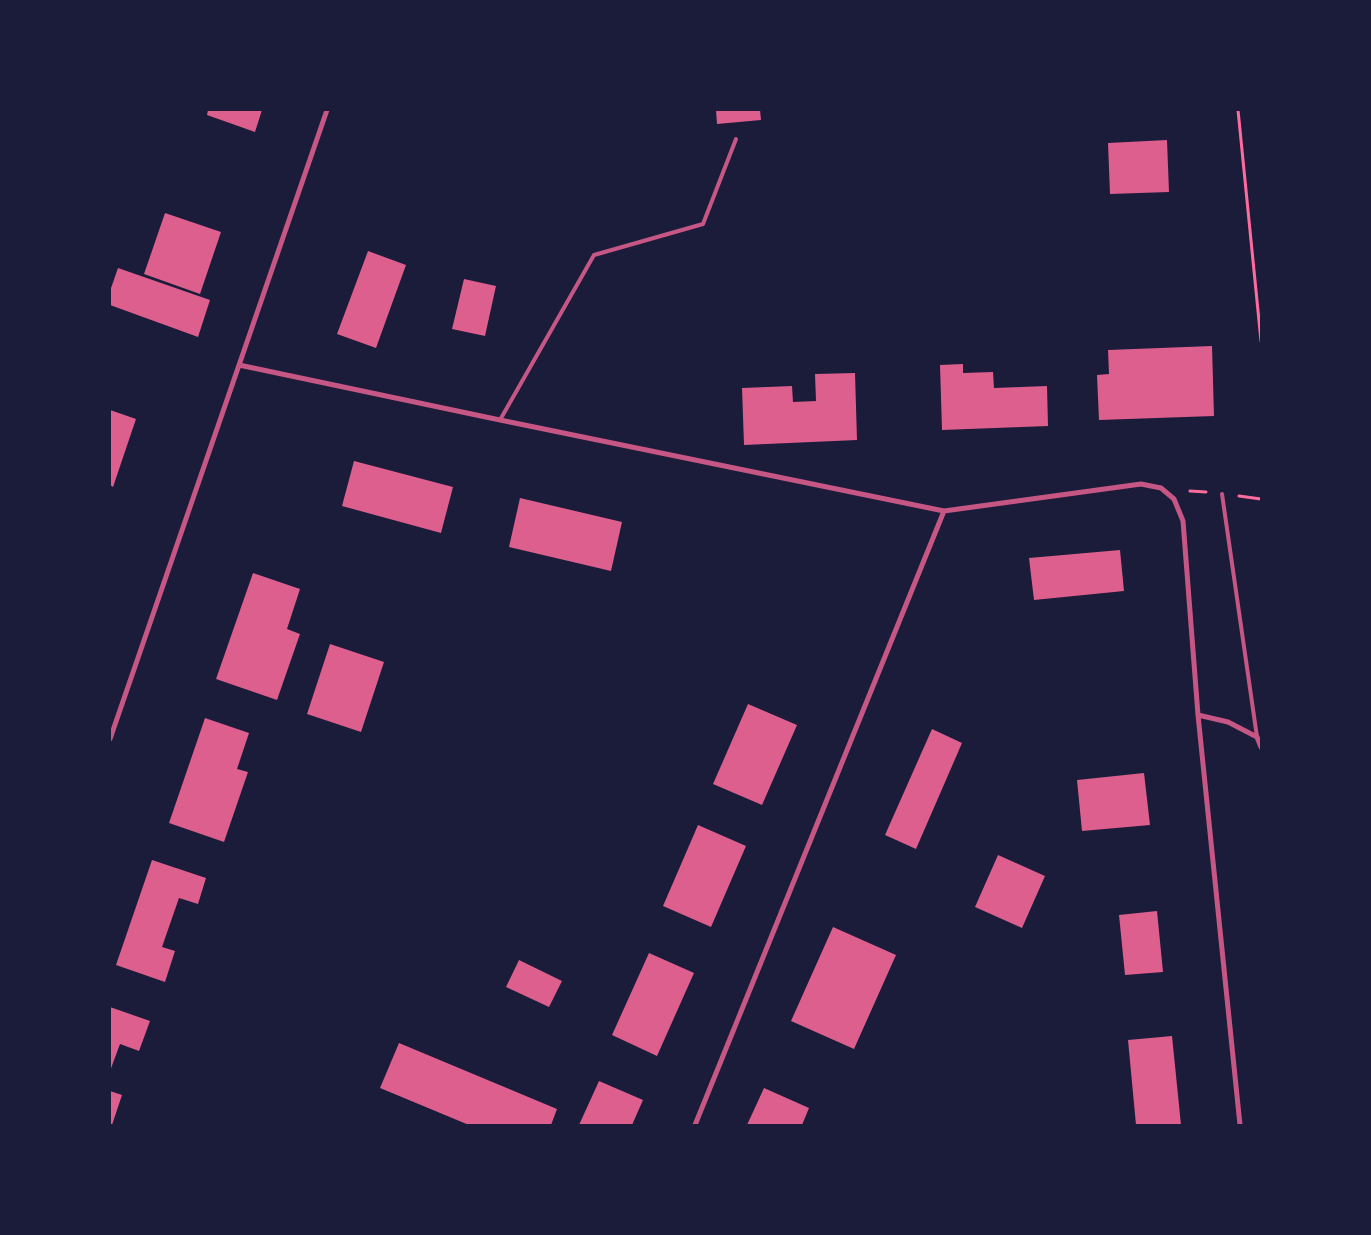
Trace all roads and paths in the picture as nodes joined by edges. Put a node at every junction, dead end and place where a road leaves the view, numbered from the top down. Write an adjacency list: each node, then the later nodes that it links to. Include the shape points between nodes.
1 (327, 110): 5 (street)
2 (1238, 110): 4 (path)
3 (736, 139): 6 (lane, via 703,224 594,255)
4 (1261, 341)
5 (239, 365): 6 (street); 11 (street)
6 (500, 420): 8 (street)
7 (1222, 494): 10 (lane)
8 (944, 511): 9 (street, via 1141,484 1161,488 1174,499 1183,521); 13 (street)
9 (1198, 715): 10 (street, via 1228,722); 14 (street)
10 (1257, 737): 12 (street)
11 (110, 739)
12 (1261, 747)
13 (695, 1125)
14 (1240, 1125)

